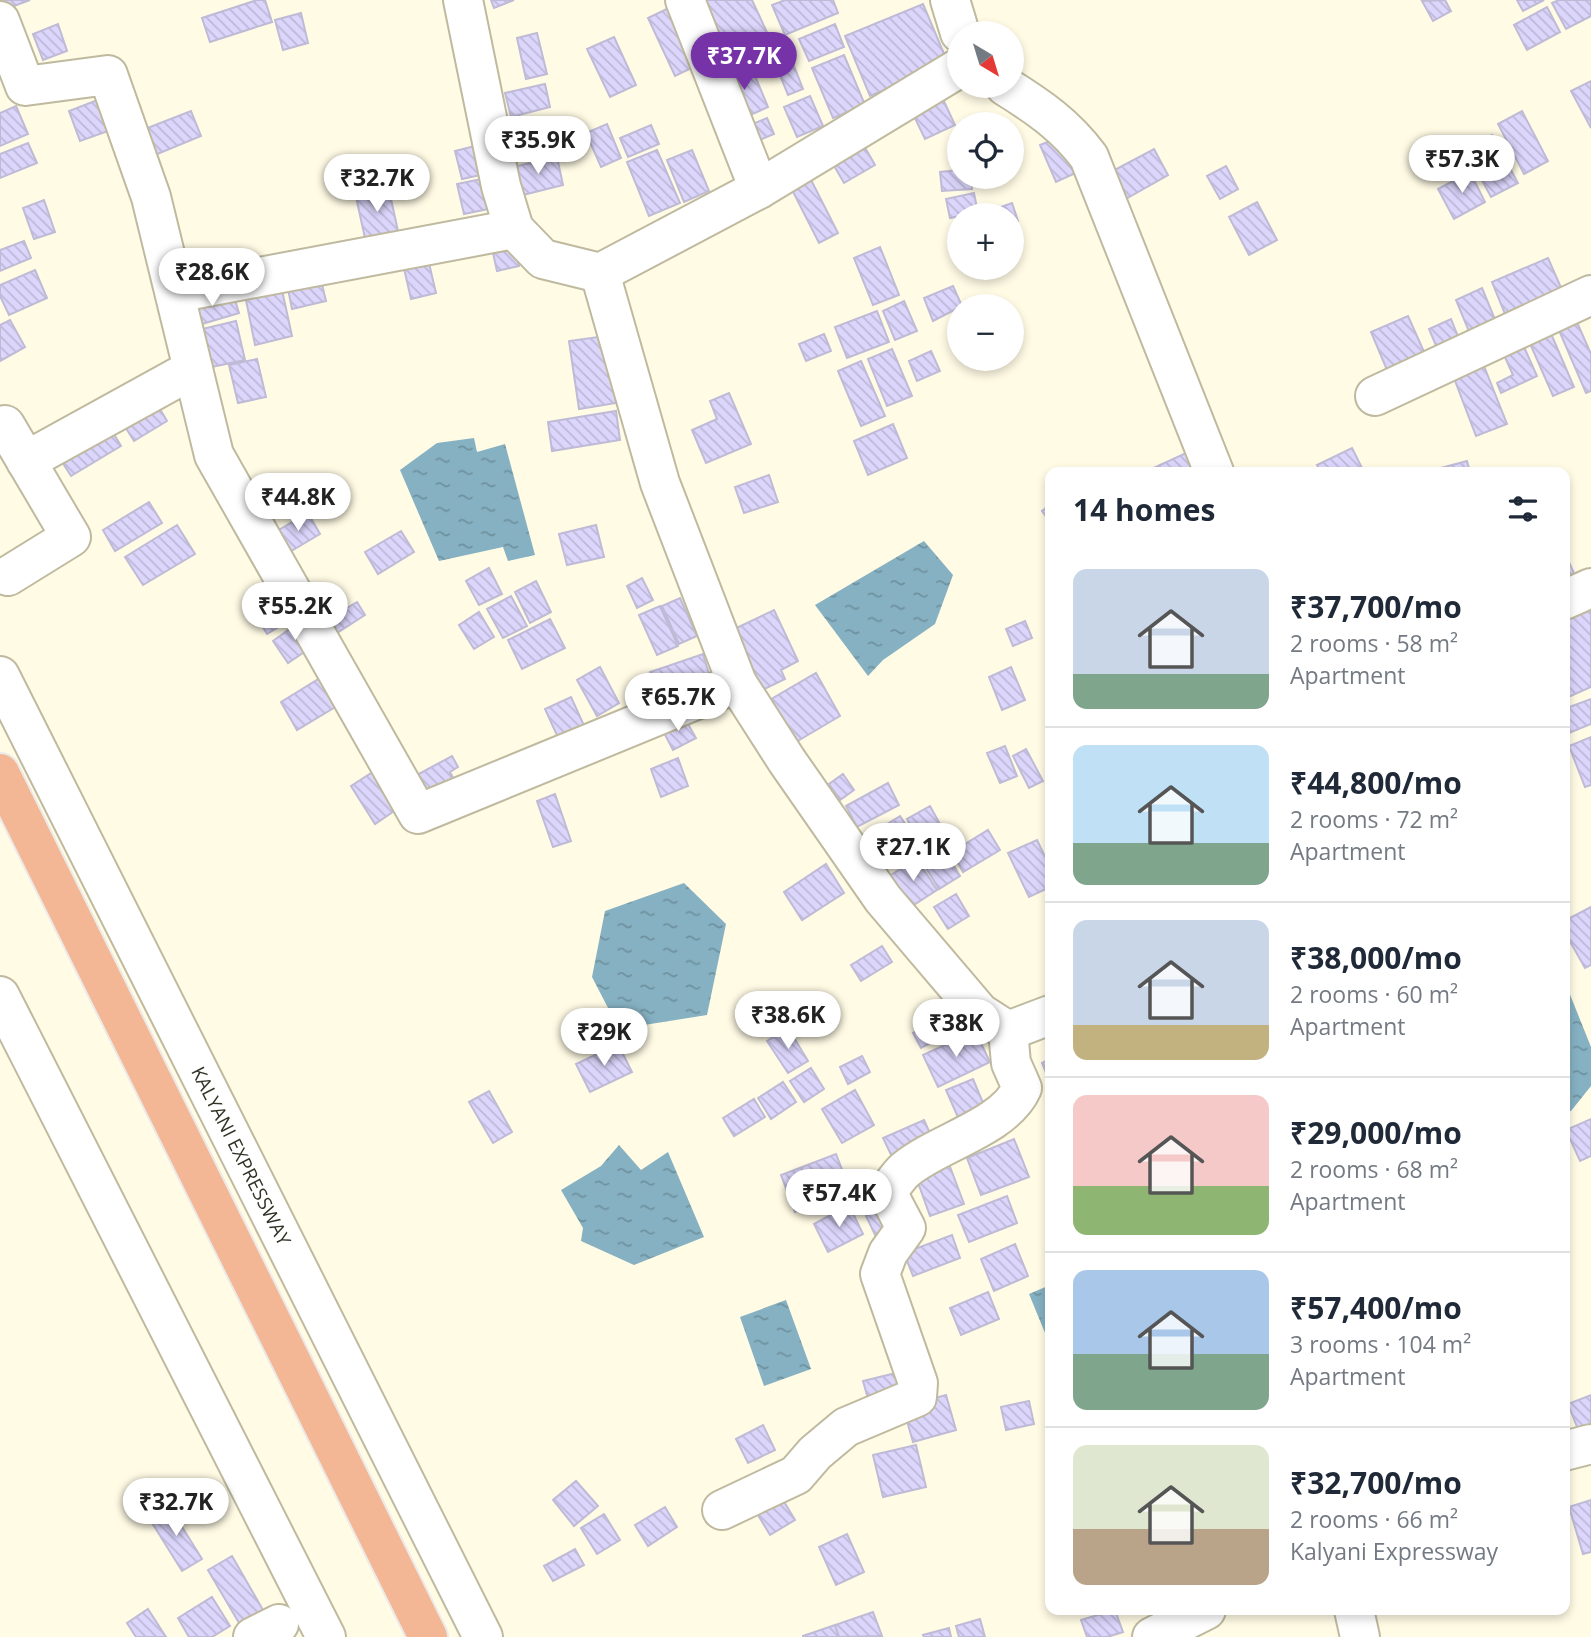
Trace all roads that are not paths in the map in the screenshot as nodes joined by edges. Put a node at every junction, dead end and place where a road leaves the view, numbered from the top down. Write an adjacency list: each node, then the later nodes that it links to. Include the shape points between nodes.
1 (463, 0): 9 (street)
2 (685, 0): 8 (street)
3 (950, 0): 5 (street)
4 (0, 21): 11 (street, via 25,86 108,75 151,197)
5 (956, 21)
6 (947, 75): 8 (street)
7 (1023, 98): 17 (street, via 1071,133 1089,157)
8 (759, 189): 10 (street)
9 (514, 229): 10 (street, via 543,259); 11 (street)
10 (600, 273): 22 (street, via 660,483)
11 (175, 293): 13 (street)
12 (1591, 295): 14 (street)
13 (193, 369): 16 (street); 22 (street, via 214,455 418,814)
14 (1375, 396)
15 (0, 428): 16 (street, via 5,425)
16 (26, 461): 18 (street, via 71,537)
17 (1212, 467)
18 (8, 576)
19 (1591, 588): 20 (street)
20 (1570, 597)
21 (0, 676): 34 (street, KALYANI EXPRESSWAY)
22 (737, 682): 26 (street, via 883,900 980,1013)
23 (0, 773): 33 (highway)
24 (0, 996): 32 (street)
25 (1045, 1017): 26 (street)
26 (1008, 1031): 29 (street, via 1011,1063 1022,1088 1016,1101 906,1170 887,1192 906,1228 880,1273 918,1383 918,1397 846,1427 796,1475)
27 (1591, 1444): 28 (street)
28 (1570, 1449)
29 (722, 1510)
30 (1196, 1615): 35 (street)
31 (1355, 1615): 36 (street)
32 (326, 1637)
33 (428, 1637)
34 (483, 1637)
35 (1152, 1637)
36 (1360, 1637)

